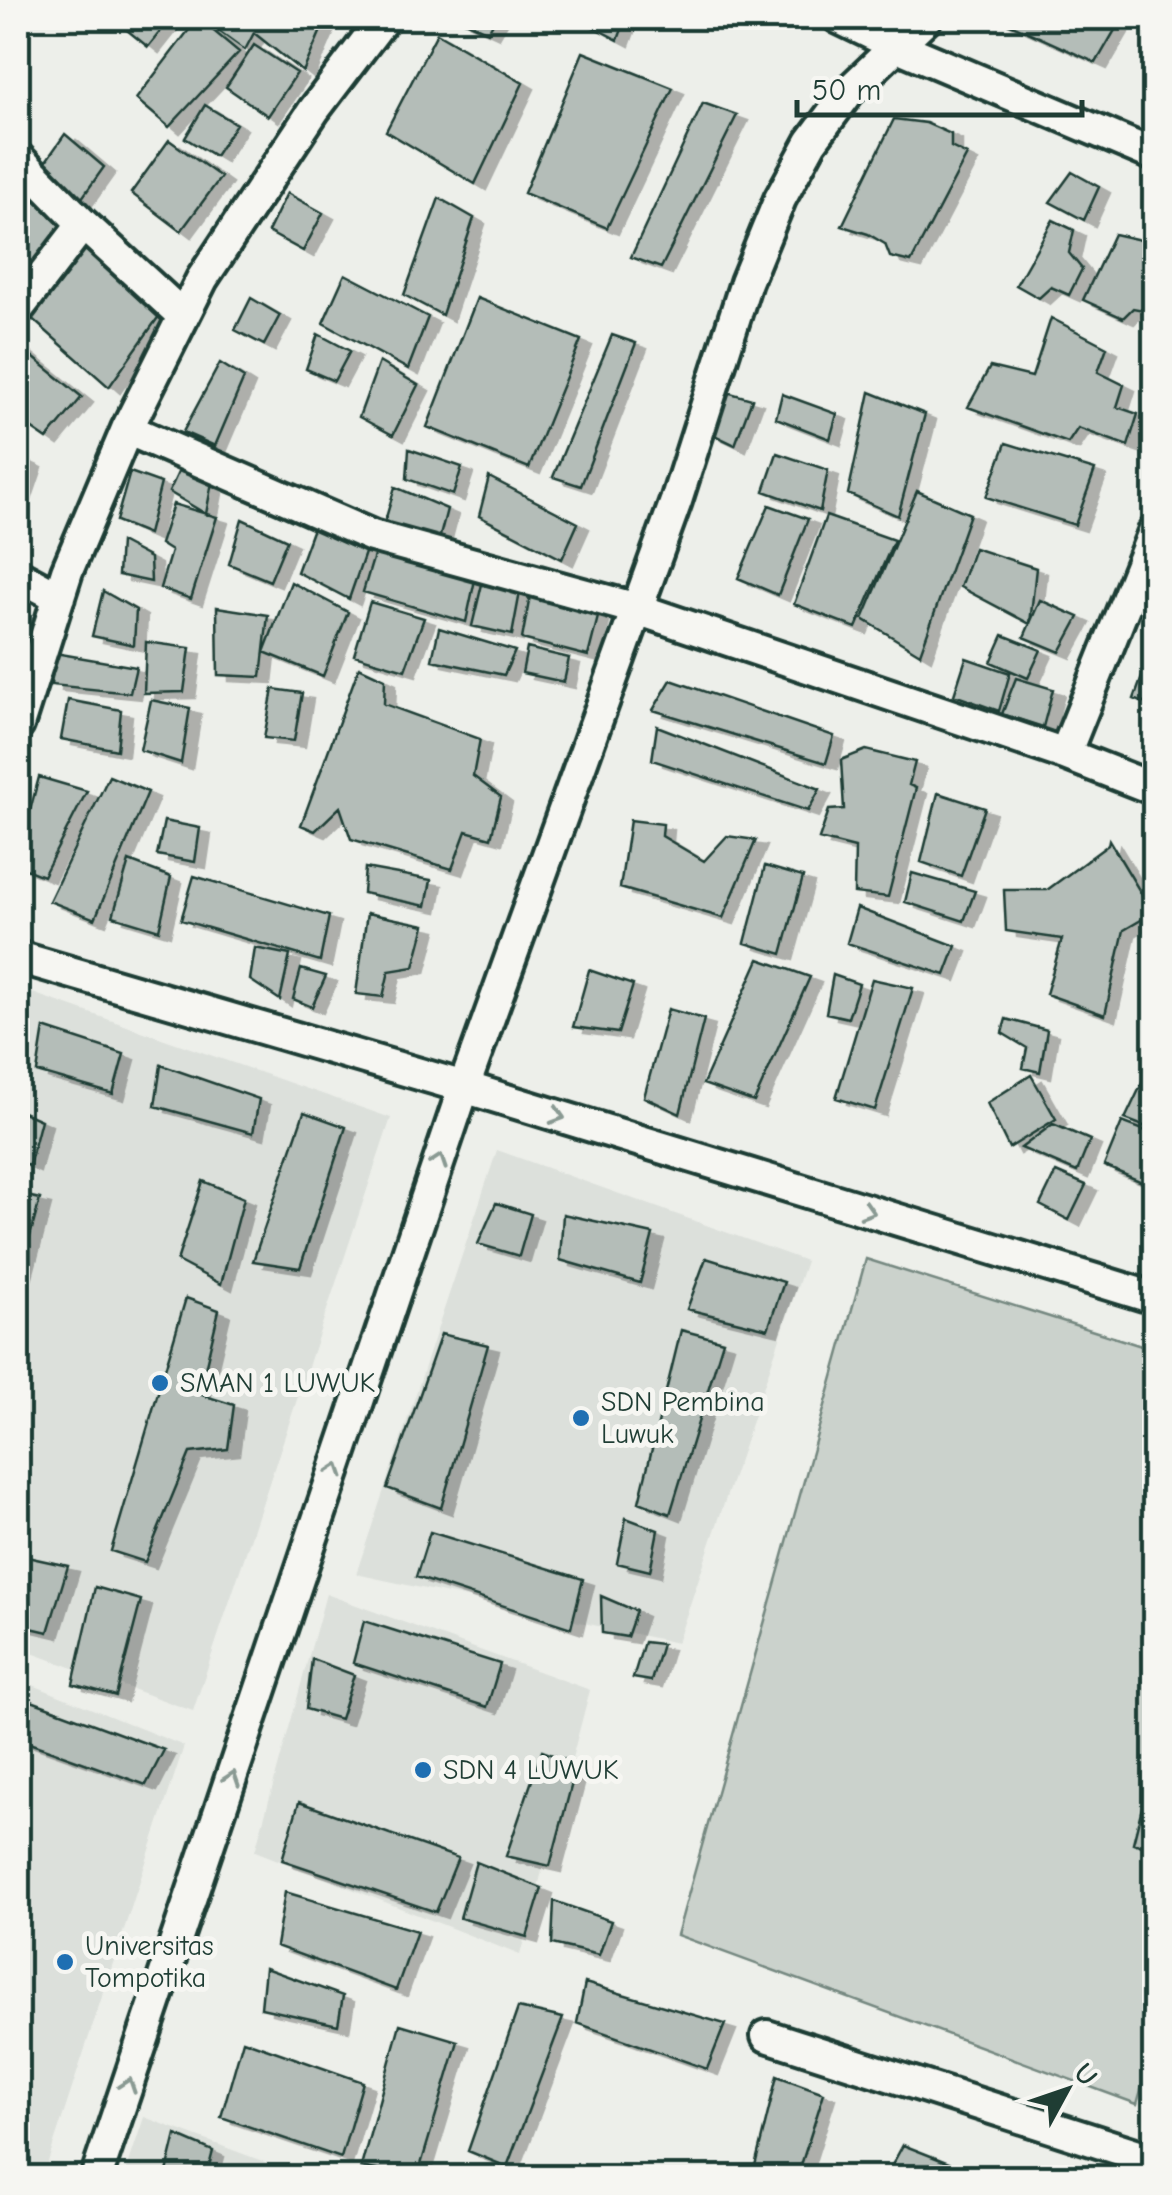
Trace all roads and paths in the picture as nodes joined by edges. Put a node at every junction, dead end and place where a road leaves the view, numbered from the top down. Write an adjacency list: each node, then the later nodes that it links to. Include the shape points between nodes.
1 (384, 18): 9 (street, via 314,110)
2 (838, 18): 4 (street)
3 (926, 18): 4 (street)
4 (895, 45): 5 (street); 14 (street, via 840,104 780,199)
5 (1154, 155)
6 (18, 158): 7 (street)
7 (84, 224): 8 (street); 9 (street)
8 (18, 309)
9 (183, 316): 10 (street)
10 (126, 429): 13 (street); 14 (street, via 372,536)
11 (1154, 532): 16 (street)
12 (18, 575): 13 (street)
13 (59, 597): 15 (street)
14 (636, 609): 16 (street); 19 (street)
15 (18, 722)
16 (1065, 754): 17 (street)
17 (1154, 789)
18 (18, 957): 19 (street)
19 (464, 1087): 20 (street, one-way to 20); 23 (street, one-way to 19)
20 (1154, 1298)
21 (767, 2036): 22 (street)
22 (1154, 2160)
23 (96, 2178)

